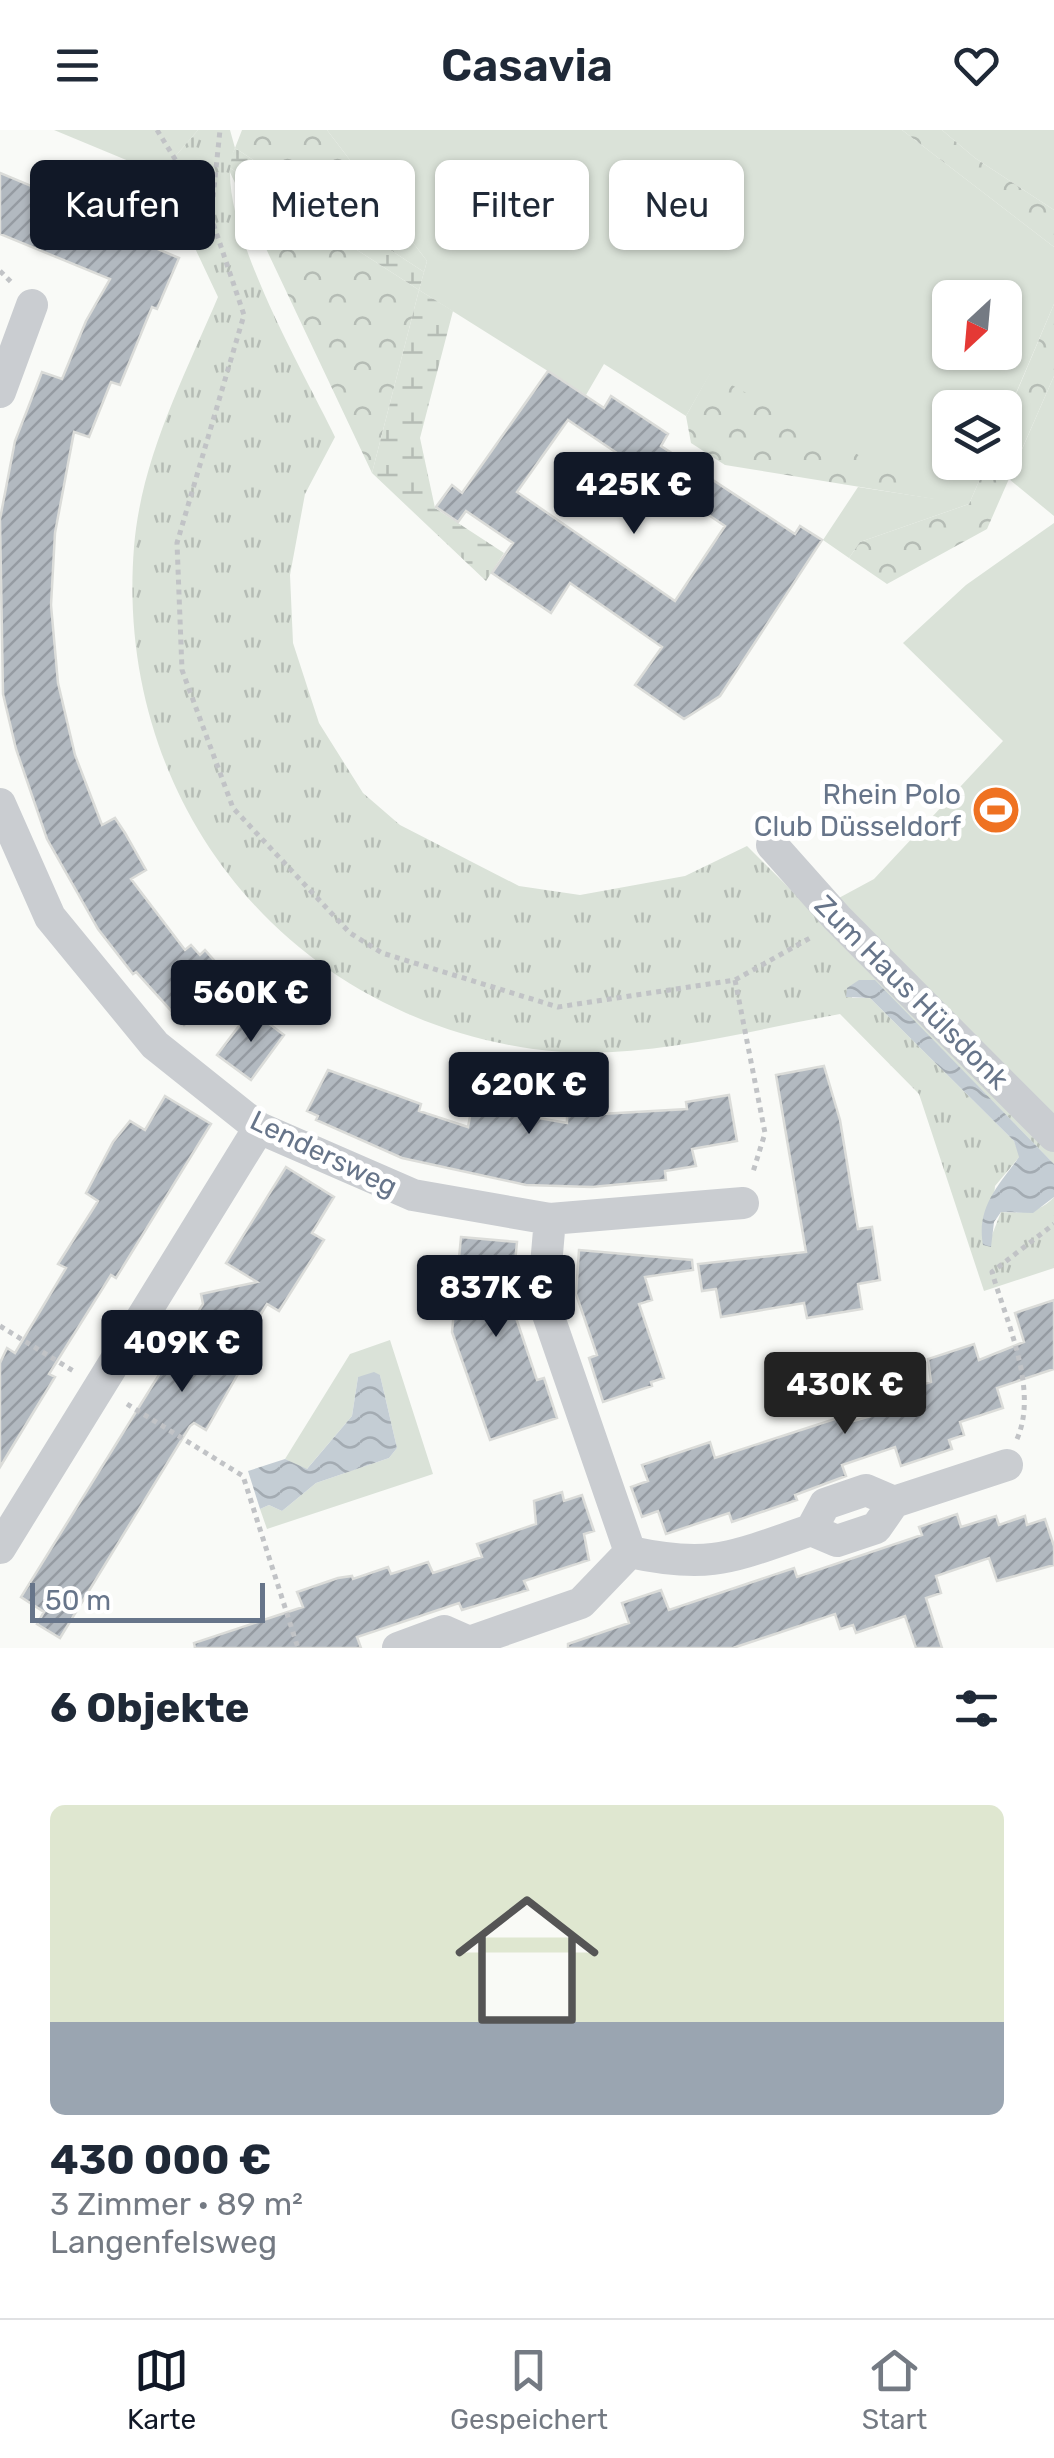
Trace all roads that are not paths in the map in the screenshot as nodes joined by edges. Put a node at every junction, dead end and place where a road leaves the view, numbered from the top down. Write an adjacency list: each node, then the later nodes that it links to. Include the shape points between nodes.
1 (32, 305): 2 (street)
2 (0, 392)
3 (0, 804): 5 (street, Lendersweg, via 50,917 154,1045)
4 (772, 846): 6 (street, Zum Haus Hülsdonk)
5 (259, 1128): 8 (street, Lendersweg, via 413,1195); 10 (street)
6 (1054, 1136)
7 (743, 1203): 8 (street, Lendersweg)
8 (550, 1218): 11 (street, via 543,1300)
9 (1007, 1464): 11 (street, via 894,1502 876,1528 837,1541 811,1530 719,1561 680,1563)
10 (0, 1548)
11 (630, 1552): 12 (street, via 581,1603)
12 (468, 1645): 13 (street, via 444,1631)
13 (398, 1648)

